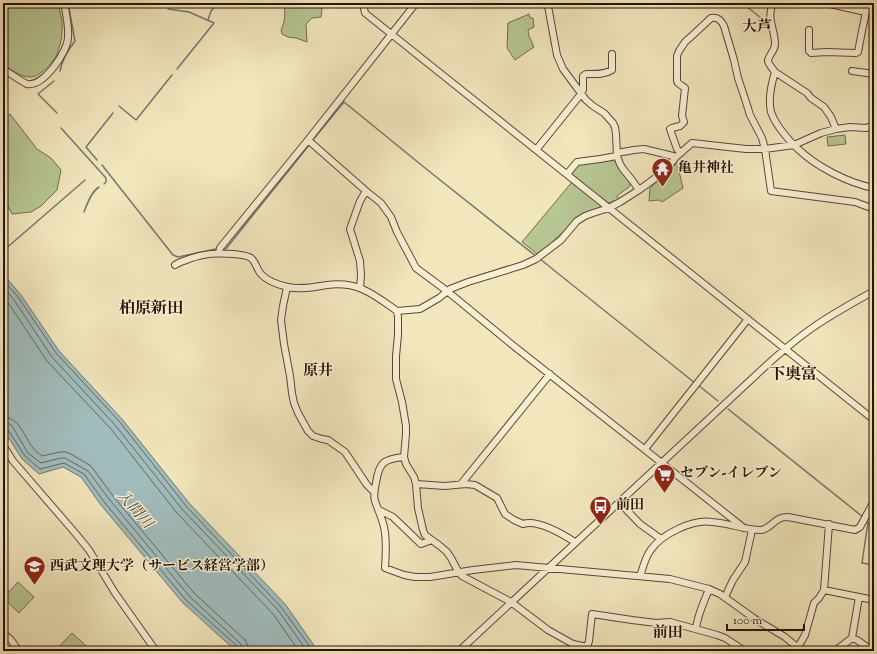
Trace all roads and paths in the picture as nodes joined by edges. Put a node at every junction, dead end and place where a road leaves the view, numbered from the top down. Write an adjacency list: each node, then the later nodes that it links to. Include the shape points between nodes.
1 (64, 3): 13 (street, via 68,38)
2 (363, 3): 10 (street, via 365,13)
3 (416, 3): 10 (street)
4 (773, 3): 15 (street, via 771,20 776,42 768,62)
5 (869, 3): 8 (street)
6 (830, 4): 8 (street)
7 (548, 6): 18 (street, via 559,62)
8 (869, 11): 9 (street, via 856,53 811,53)
9 (809, 30)
10 (391, 34): 21 (street); 24 (street)
11 (612, 54): 18 (street, via 612,70 583,76)
12 (3, 69): 13 (street, via 27,84 37,83)
13 (52, 71): 17 (street)
14 (852, 71): 16 (street)
15 (774, 72): 20 (street, via 824,107); 22 (street, via 770,96 772,113 775,122)
16 (874, 74)
17 (56, 77)
18 (581, 94): 24 (street); 26 (street, via 613,123)
19 (874, 125): 20 (street, via 866,128)
20 (836, 129): 22 (street)
21 (310, 142): 31 (street); 34 (street, via 220,248)
22 (794, 145): 23 (street); 29 (street, via 806,156 838,175)
23 (765, 149): 25 (street, via 692,143); 25 (street, via 741,88 724,26 718,19 711,18 685,42 677,56 677,81 685,88 682,116 684,122 670,129 677,149); 33 (street, via 771,192 855,202)
24 (536, 150): 28 (street)
25 (681, 152): 27 (street)
26 (617, 154): 27 (street, via 644,150); 28 (street, via 577,162); 30 (street, via 622,169)
27 (676, 157): 30 (street, via 665,171)
28 (567, 174): 32 (street)
29 (874, 188)
30 (639, 190): 32 (street)
31 (366, 191): 37 (street, via 350,229 360,261); 38 (street, via 386,208 416,268)
32 (609, 208): 38 (street, via 577,221 561,240 538,258); 41 (street)
33 (874, 209)
34 (219, 253): 35 (street, via 208,253); 36 (street, via 251,258 260,274)
35 (175, 265)
36 (287, 287): 37 (street, via 295,289 350,285); 51 (street, via 281,320 292,393 298,413 313,436 328,440 345,452)
37 (360, 288): 40 (street)
38 (447, 291): 40 (street, via 420,309); 43 (street)
39 (874, 291): 42 (street, via 841,309)
40 (397, 311): 47 (street, via 396,379 406,426)
41 (748, 319): 42 (street); 46 (street)
42 (785, 348): 44 (street); 48 (street)
43 (550, 374): 46 (street); 50 (street)
44 (874, 420)
45 (3, 445): 75 (street, via 13,462 89,550 115,593)
46 (645, 449): 48 (street)
47 (404, 457): 49 (street); 51 (street, via 390,460 380,467)
48 (661, 463): 53 (street); 56 (street)
49 (416, 484): 50 (street); 59 (street, via 423,530)
50 (461, 484): 60 (street, via 475,485 490,493 497,498 505,514 514,520 554,530)
51 (374, 492): 54 (street, via 374,500)
52 (874, 501): 55 (street, via 860,527 855,530)
53 (619, 502): 58 (street, via 640,524); 60 (street)
54 (379, 510): 59 (street, via 393,517 421,544); 62 (street, via 386,536 385,568 416,578)
55 (828, 524): 57 (street, via 788,517 780,518 763,530); 65 (street)
56 (744, 528): 57 (street); 58 (street, via 712,521 702,522 687,526)
57 (752, 530): 66 (street, via 745,562)
58 (661, 539): 63 (street, via 649,551)
59 (432, 540): 62 (street, via 447,552)
60 (575, 542): 61 (street)
61 (548, 568): 62 (street, via 516,565); 63 (street); 69 (street)
62 (459, 573): 69 (street)
63 (640, 576): 64 (street, via 670,579)
64 (709, 589): 66 (street); 70 (street)
65 (824, 590): 67 (street); 73 (street, via 814,603)
66 (725, 597): 73 (street)
67 (859, 597): 68 (street); 72 (street)
68 (874, 600)
69 (511, 602): 70 (street, via 566,641 587,647 592,614 656,623 670,622); 76 (street)
70 (696, 629): 77 (street, via 725,638)
71 (3, 633): 74 (street)
72 (852, 638): 78 (street); 79 (street)
73 (800, 649)
74 (20, 651)
75 (156, 651)
76 (459, 651)
77 (746, 651)
78 (835, 651)
79 (873, 651)

